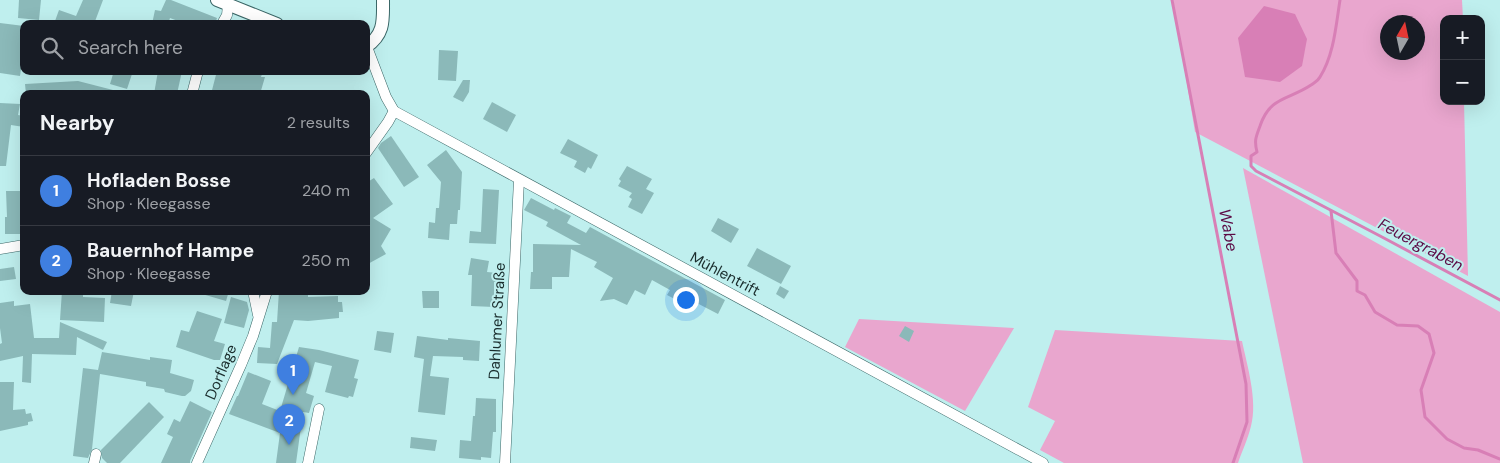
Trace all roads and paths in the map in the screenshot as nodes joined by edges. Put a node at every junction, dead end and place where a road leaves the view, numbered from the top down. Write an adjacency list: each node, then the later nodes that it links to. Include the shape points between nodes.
1 (382, 0): 5 (street, via 382,27)
2 (222, 2): 3 (street, via 227,15); 4 (street)
3 (224, 20)
4 (267, 20)
5 (370, 43)
6 (370, 57): 9 (street)
7 (197, 75): 8 (street)
8 (193, 90)
9 (394, 111): 10 (street); 11 (street, Mühlentrift)
10 (370, 147)
11 (519, 180): 20 (street, Dahlumer Straße); 21 (street, Mühlentrift)
12 (20, 246): 13 (street)
13 (0, 249)
14 (254, 295): 16 (street)
15 (266, 295): 16 (street, Dorflage)
16 (258, 320): 18 (street, Dorflage)
17 (319, 409): 19 (street)
18 (197, 463)
19 (308, 463)
20 (505, 463)
21 (1043, 463)

